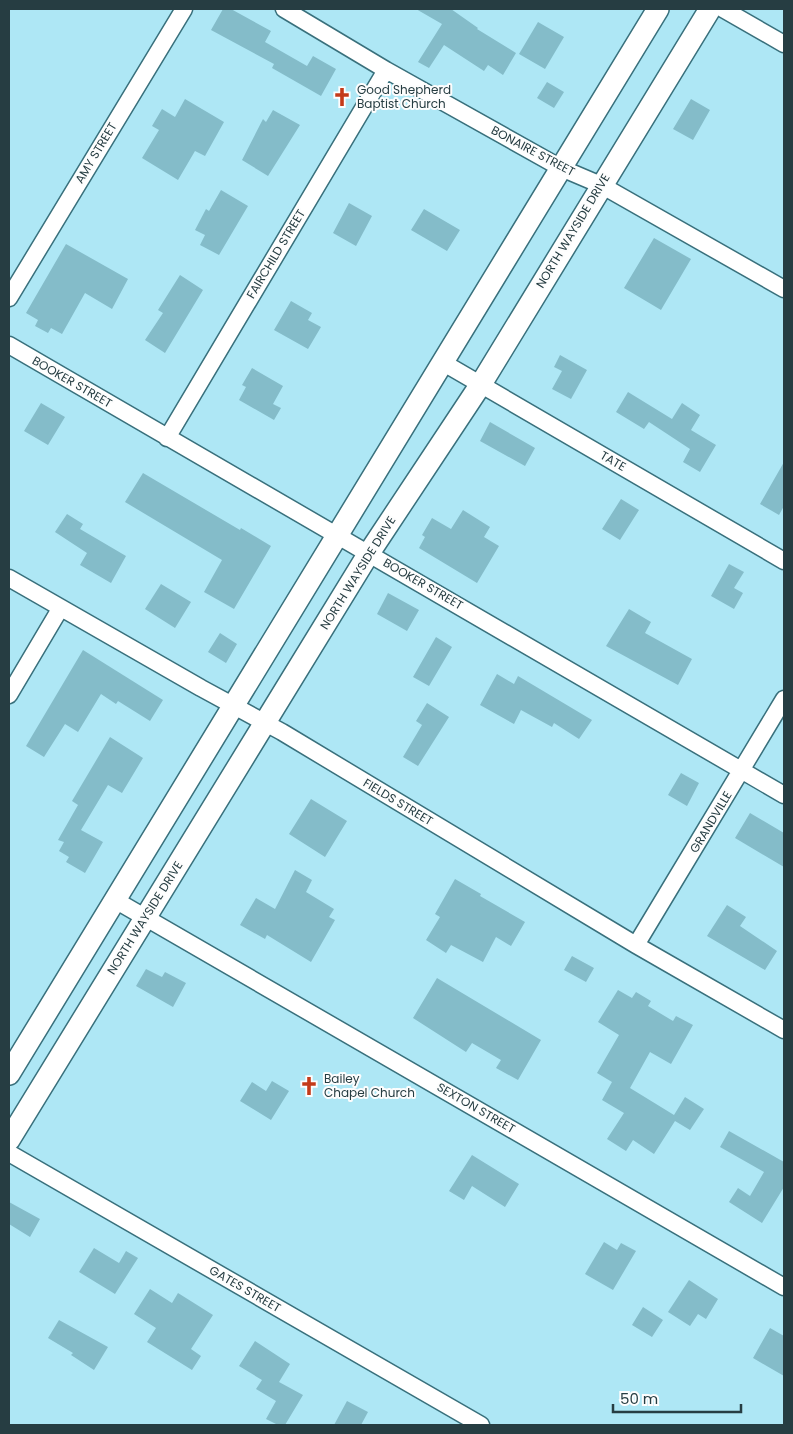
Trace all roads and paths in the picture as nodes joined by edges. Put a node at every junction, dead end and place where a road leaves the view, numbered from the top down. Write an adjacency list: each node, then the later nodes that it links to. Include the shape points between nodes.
1 (184, 9): 11 (street, AMY STREET)
2 (284, 9): 7 (street, BONAIRE STREET)
3 (658, 9): 8 (main road)
4 (710, 9): 9 (main road, NORTH WAYSIDE DRIVE)
5 (723, 9): 6 (street)
6 (784, 44)
7 (386, 70): 8 (street, BONAIRE STREET); 15 (street, FAIRCHILD STREET)
8 (561, 168): 9 (street, BONAIRE STREET); 13 (main road)
9 (601, 185): 10 (street, BONAIRE STREET); 14 (main road, NORTH WAYSIDE DRIVE)
10 (784, 290)
11 (9, 298)
12 (9, 345): 15 (street, BOOKER STREET)
13 (442, 362): 14 (street, TATE); 16 (main road)
14 (481, 384): 17 (main road, NORTH WAYSIDE DRIVE); 18 (street, TATE)
15 (167, 438): 16 (street, BOOKER STREET)
16 (337, 535): 17 (street, BOOKER STREET); 23 (main road)
17 (370, 553): 24 (main road, NORTH WAYSIDE DRIVE); 25 (street, BOOKER STREET)
18 (784, 561)
19 (9, 578): 20 (street, FIELDS STREET)
20 (60, 609): 21 (street); 23 (street, FIELDS STREET)
21 (9, 695)
22 (784, 699): 25 (street, GRANDVILLE)
23 (233, 706): 24 (street, FIELDS STREET); 27 (main road)
24 (264, 722): 28 (main road, NORTH WAYSIDE DRIVE); 29 (street, FIELDS STREET)
25 (742, 770): 26 (street, BOOKER STREET); 29 (street, GRANDVILLE)
26 (784, 795)
27 (115, 900): 28 (street, SEXTON STREET); 31 (main road)
28 (146, 916): 32 (main road, NORTH WAYSIDE DRIVE); 34 (street, SEXTON STREET)
29 (636, 945): 30 (street, FIELDS STREET)
30 (784, 1030)
31 (9, 1074)
32 (9, 1140)
33 (9, 1153): 35 (street, GATES STREET)
34 (784, 1288)
35 (481, 1425)

